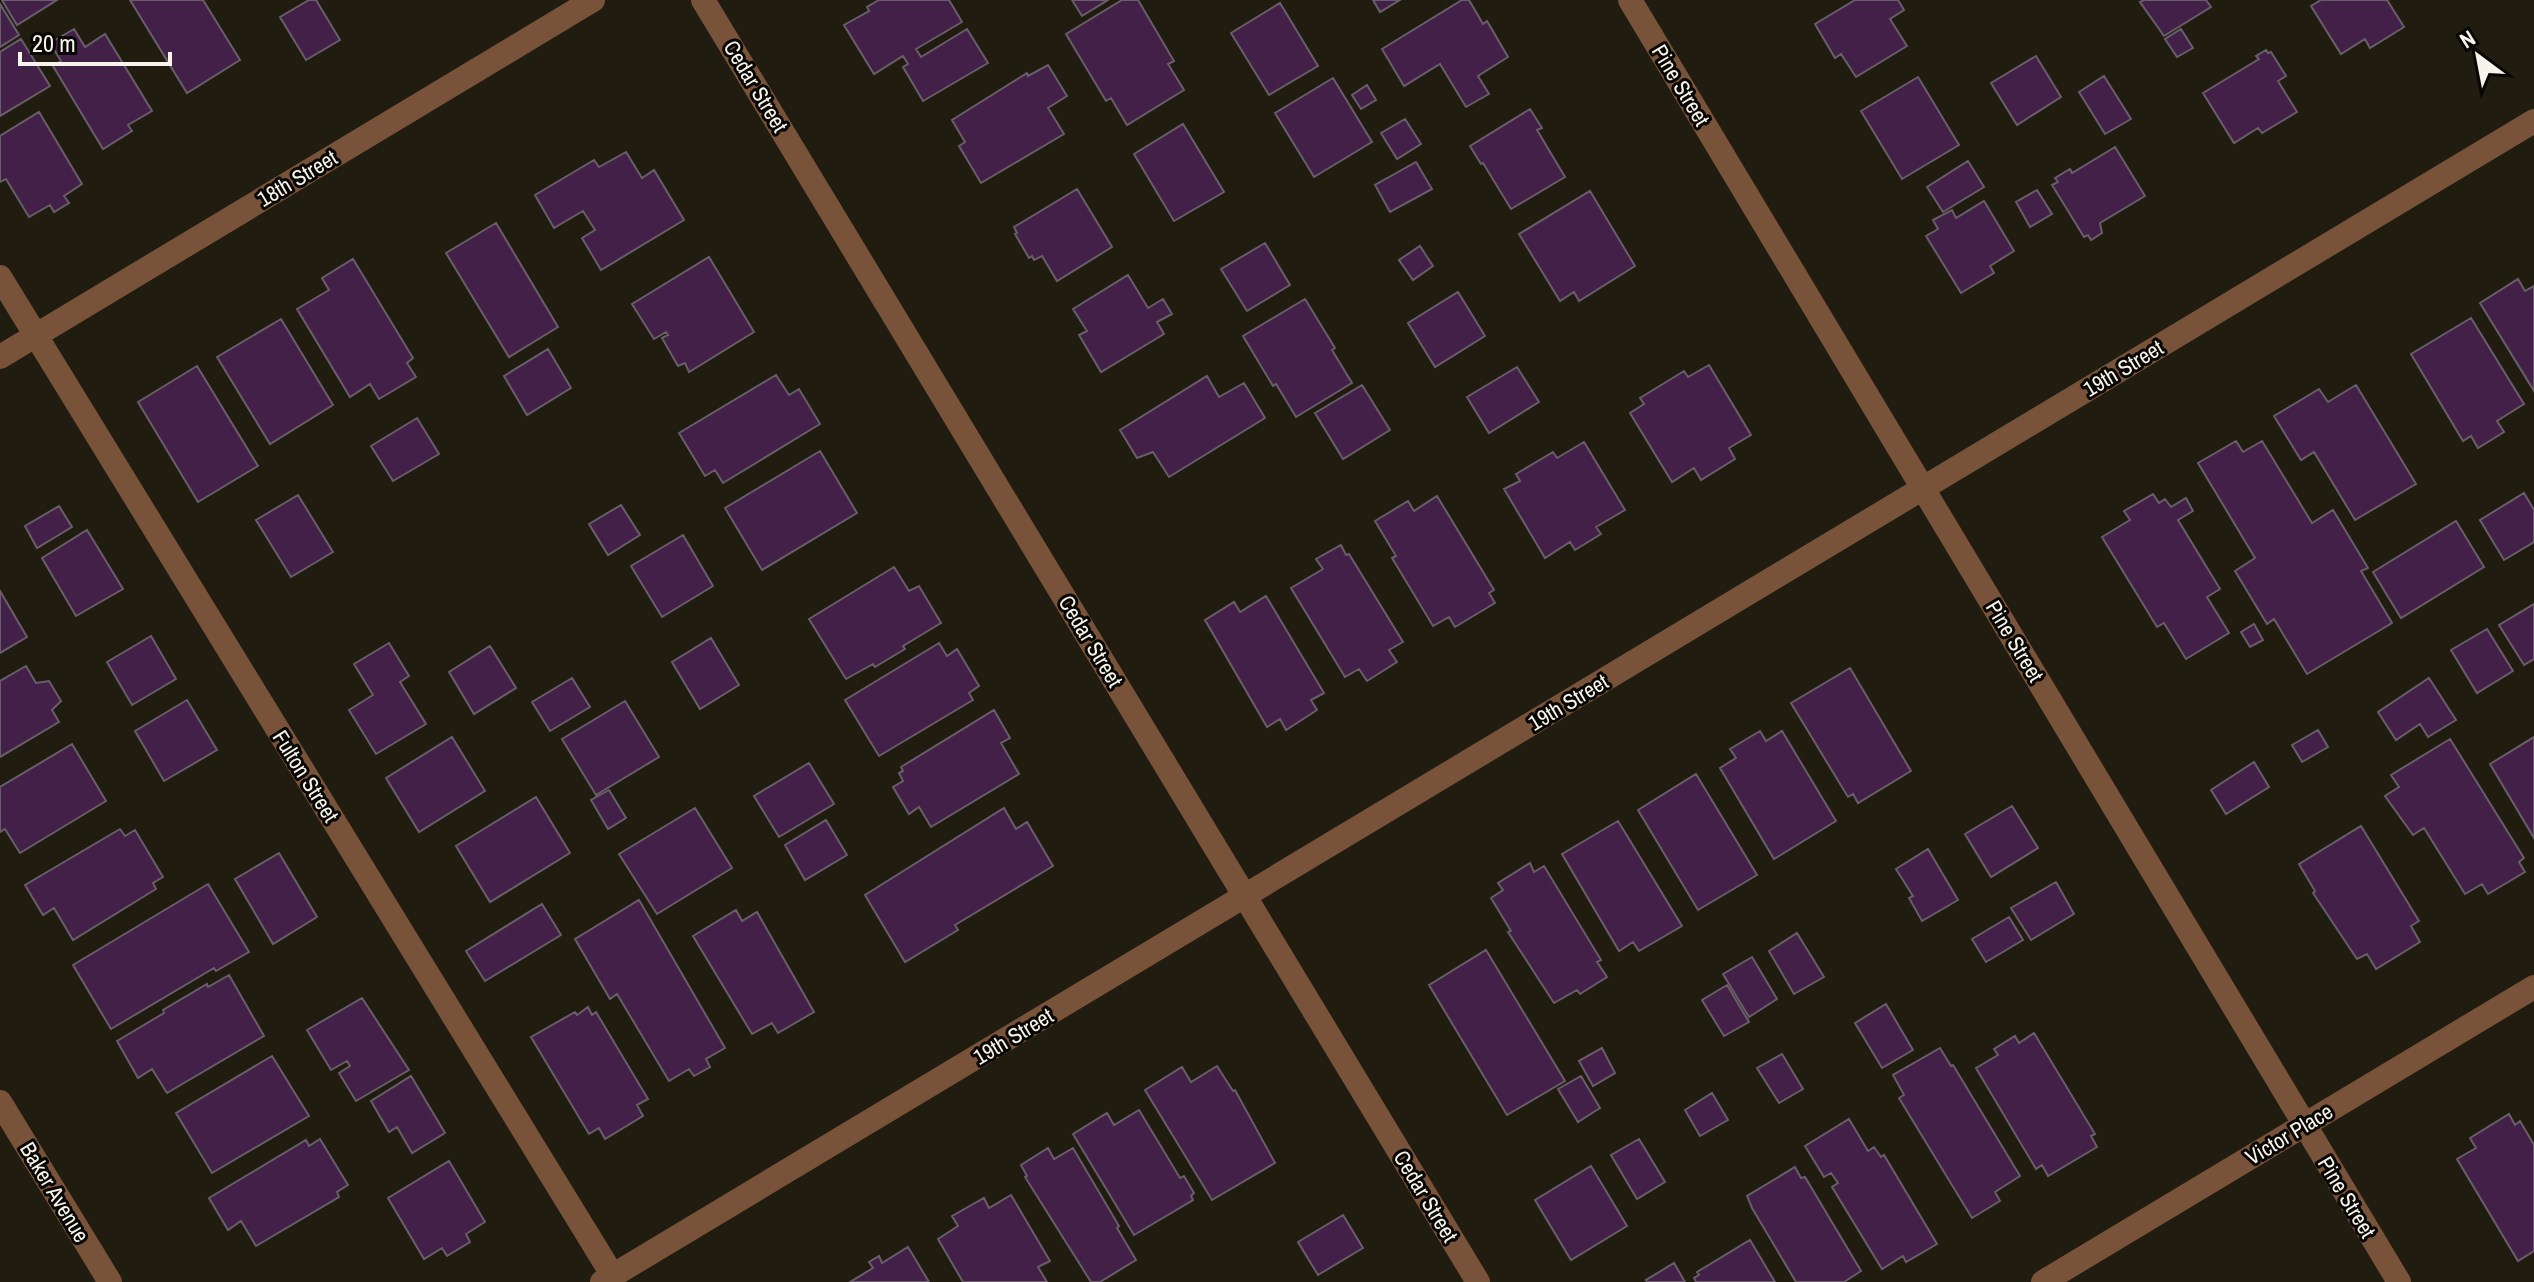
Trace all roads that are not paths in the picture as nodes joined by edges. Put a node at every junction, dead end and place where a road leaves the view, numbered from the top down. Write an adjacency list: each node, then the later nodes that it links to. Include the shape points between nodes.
1 (593, 0): 6 (street, 18th Street)
2 (703, 0): 9 (street, Cedar Street)
3 (1630, 0): 8 (street, Pine Street)
4 (2534, 121): 8 (street, 19th Street)
5 (0, 277): 6 (street, Fulton Street)
6 (35, 336): 7 (street, 18th Street); 13 (street, Fulton Street)
7 (0, 357)
8 (1923, 488): 9 (street, 19th Street); 12 (street, Pine Street)
9 (1246, 896): 13 (street, 19th Street); 15 (street, Cedar Street)
10 (2534, 987): 12 (street, Victor Place)
11 (0, 1102): 14 (street, Baker Avenue)
12 (2303, 1126): 16 (street, Victor Place); 17 (street, Pine Street)
13 (607, 1279)
14 (110, 1282)
15 (1478, 1282)
16 (2043, 1282)
17 (2399, 1282)

